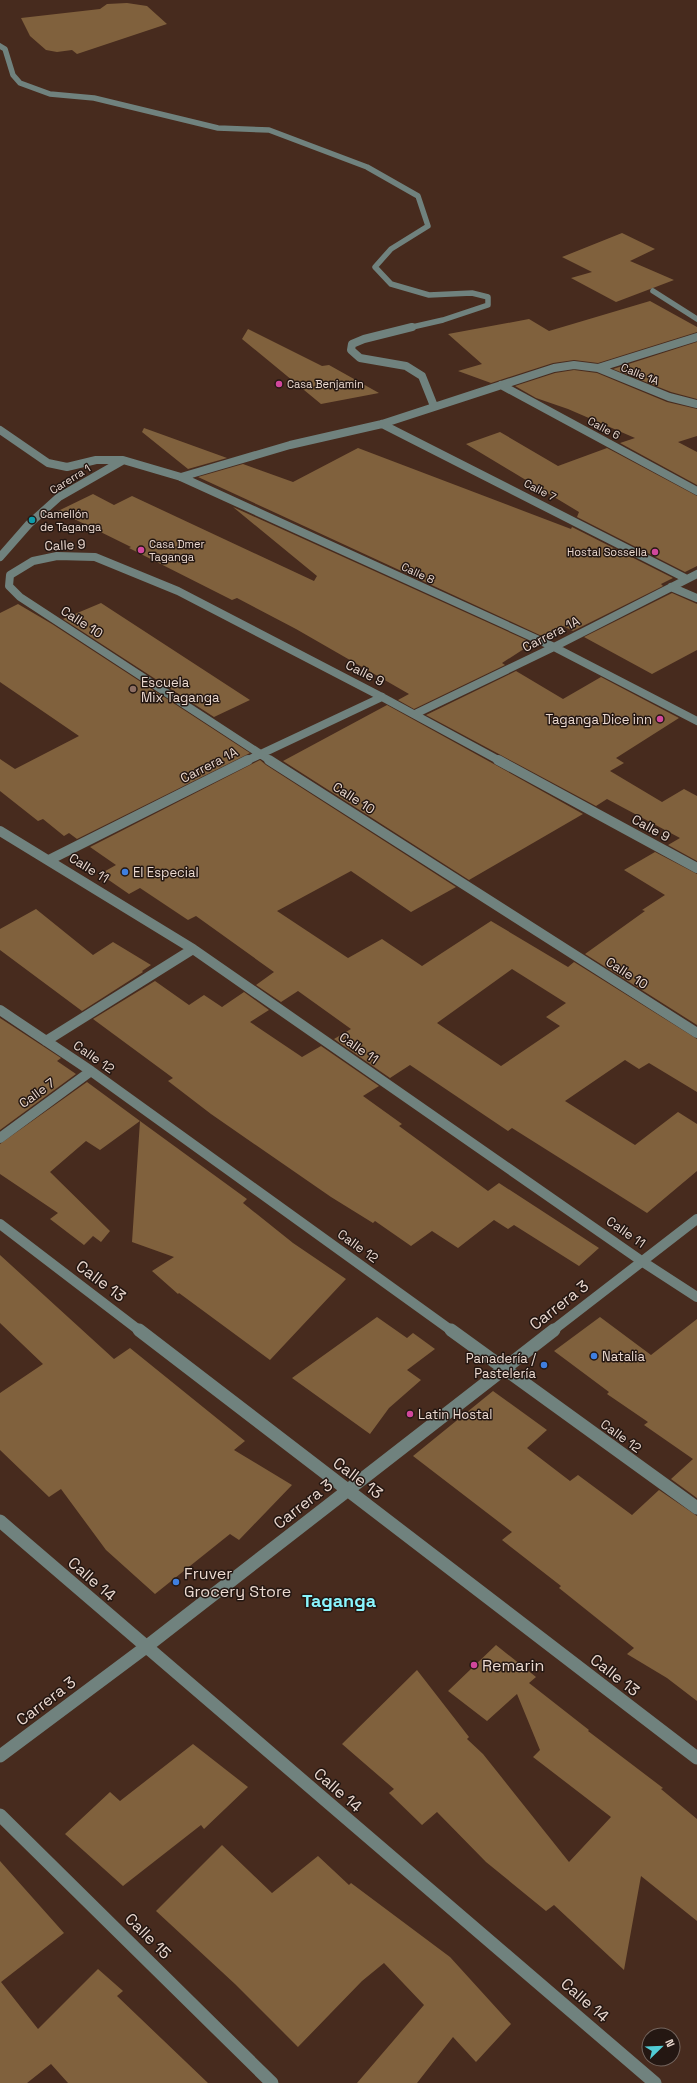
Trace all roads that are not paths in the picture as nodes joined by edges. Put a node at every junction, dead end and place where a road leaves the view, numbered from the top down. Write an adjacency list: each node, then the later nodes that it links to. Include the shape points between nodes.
1 (0, 46): 8 (street, via 5,49 13,75 20,83 50,94 94,98 218,128 269,130 367,167 418,196 428,226 391,249 375,267 391,284 429,294 472,293 488,297 488,305 443,320 364,339 352,344 351,350 360,358 406,366 422,376)
2 (653, 291): 3 (street)
3 (697, 320)
4 (697, 338): 5 (street)
5 (598, 368): 6 (street, Calle 1A, via 574,365 554,368); 7 (street, Calle 1A, via 663,395)
6 (501, 385): 8 (street, Calle 1A); 13 (street, Calle 6)
7 (697, 404)
8 (434, 406): 9 (street, Calle 1A)
9 (382, 424): 12 (street, Calle 1A, via 290,445); 17 (street, Calle 7)
10 (0, 430): 11 (street, Calle 8, via 48,463 67,466 96,460)
11 (123, 460): 12 (street, Calle 8); 14 (street, Carerra 1, via 59,497 29,524)
12 (181, 477): 20 (street, Calle 8)
13 (697, 491)
14 (0, 557)
15 (697, 574): 17 (street, Carrera 1A)
16 (10, 575): 21 (street, Calle 9, via 32,561 57,556 95,557 178,592); 24 (street, Calle 10, via 9,586 20,597)
17 (687, 579): 18 (street, Carrera 1A)
18 (671, 587): 19 (street); 20 (street, Carrera 1A)
19 (697, 598)
20 (554, 647): 22 (street, Carrera 1A); 23 (street, Calle 8)
21 (382, 697): 22 (street, Calle 9); 24 (street, Carrera 1A)
22 (415, 714): 27 (street, Calle 9)
23 (697, 721)
24 (260, 754): 26 (street, Carrera 1A); 30 (street, Calle 10)
25 (0, 831): 26 (street, Calle 11)
26 (49, 860): 28 (street, Calle 11)
27 (697, 868)
28 (193, 949): 31 (street); 36 (street, Calle 11)
29 (0, 1010): 31 (street, Calle 12)
30 (697, 1033)
31 (46, 1041): 32 (street, Calle 12)
32 (91, 1071): 33 (street, Calle 7); 38 (street, Calle 12)
33 (0, 1138)
34 (697, 1219): 36 (street, Carrera 3)
35 (0, 1224): 39 (street, Calle 13)
36 (643, 1262): 37 (street, Calle 11); 38 (street, Carrera 3)
37 (697, 1297)
38 (505, 1368): 39 (street, Carrera 3); 40 (street, Calle 12)
39 (349, 1491): 42 (street, Carrera 3); 44 (street, Calle 13)
40 (697, 1508)
41 (0, 1521): 42 (street, Calle 14)
42 (146, 1647): 43 (street, Carrera 3); 47 (street, Calle 14)
43 (0, 1756)
44 (697, 1758)
45 (0, 1815): 46 (street, Calle 15)
46 (272, 2083)
47 (655, 2083)

